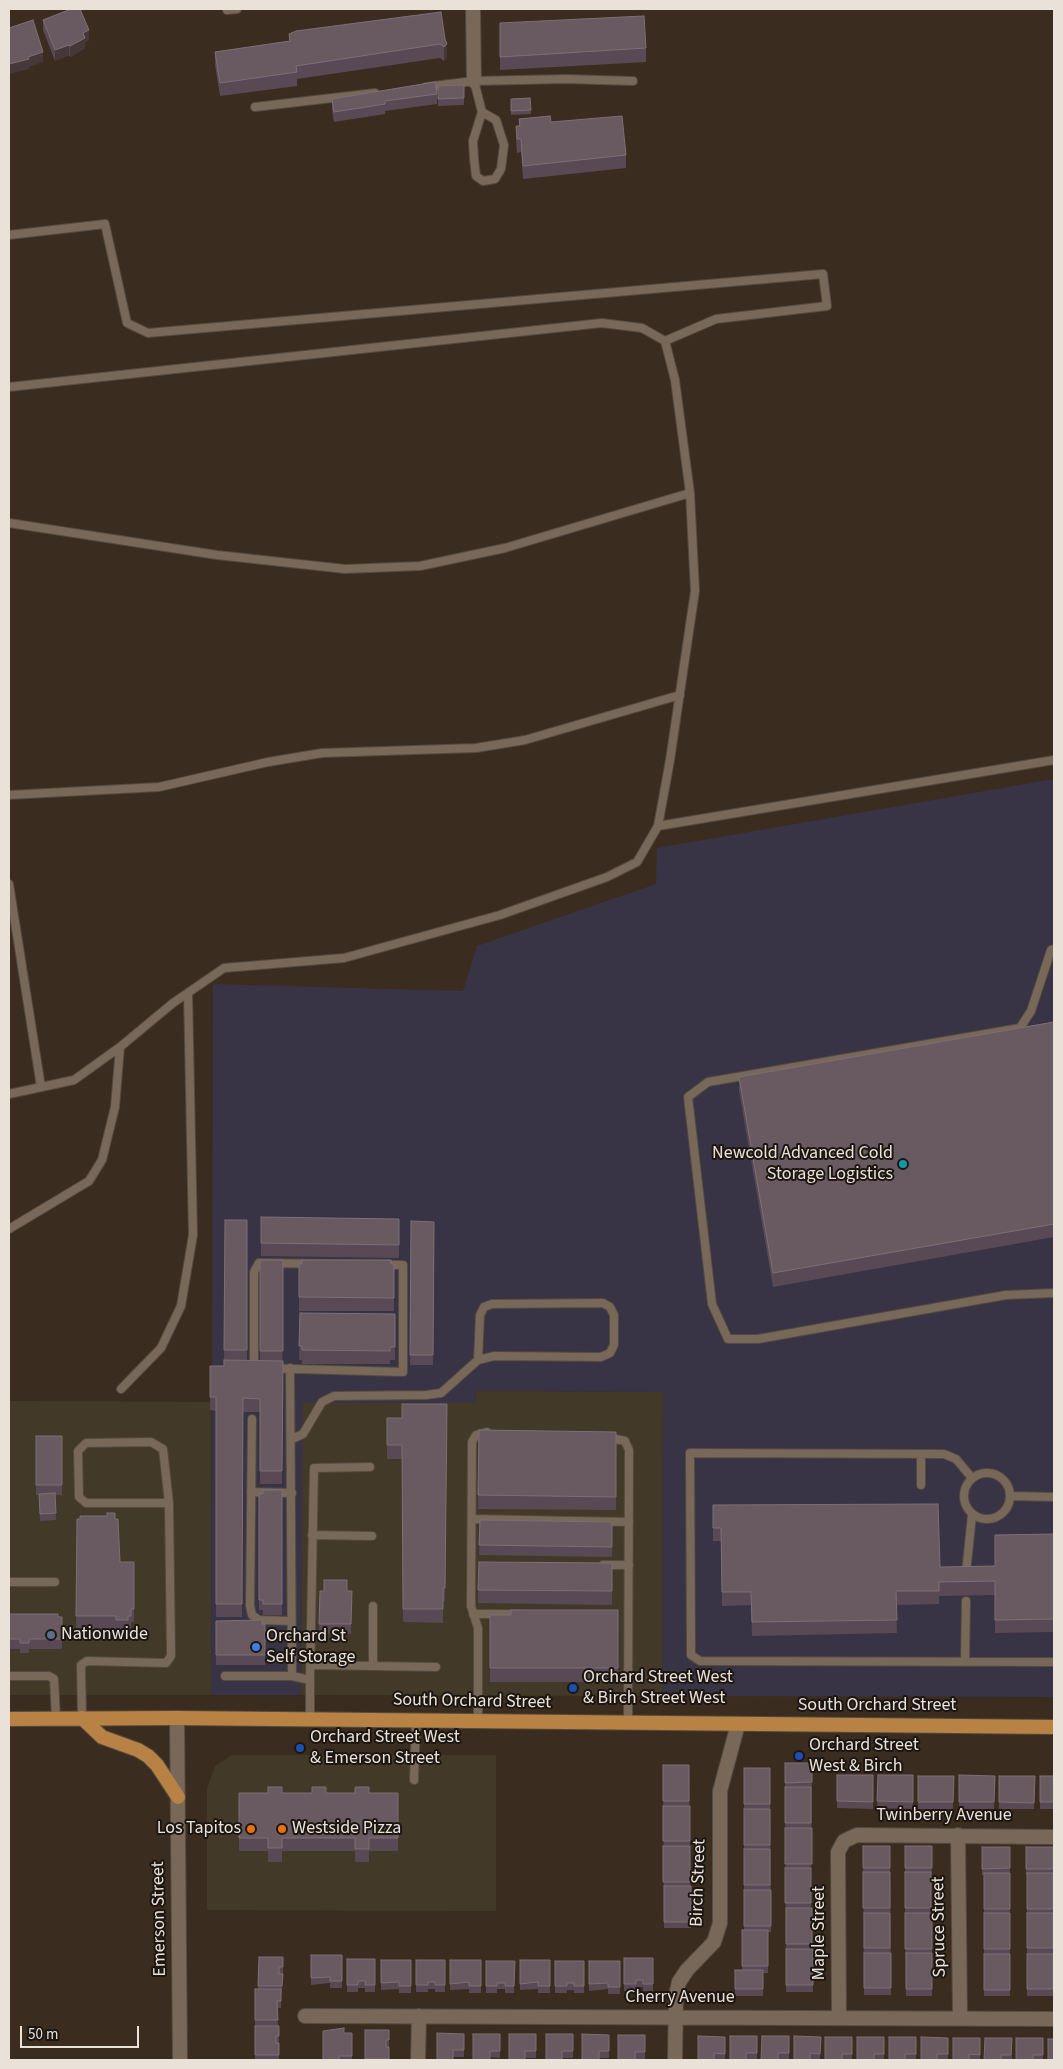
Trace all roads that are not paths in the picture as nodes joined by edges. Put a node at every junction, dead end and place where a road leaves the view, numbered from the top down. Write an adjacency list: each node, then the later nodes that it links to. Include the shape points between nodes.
1 (237, 9): 3 (lane)
2 (473, 9): 4 (street)
3 (227, 10)
4 (474, 81): 5 (lane); 6 (lane); 9 (lane)
5 (633, 81)
6 (417, 88)
7 (389, 91): 8 (lane)
8 (255, 107)
9 (482, 112): 9 (lane, via 473,141 476,176 483,181 495,179 501,169 504,145 496,120)
10 (9, 234): 11 (lane, via 105,224 127,323 148,333 823,274 827,306 716,319)
11 (665, 341): 12 (lane, via 642,328 602,323); 13 (lane, via 675,380)
12 (9, 387)
13 (690, 492): 14 (lane, via 495,550 420,566 346,570 217,556); 15 (lane, via 694,591)
14 (9, 523)
15 (680, 695): 17 (lane, via 525,740 476,748 322,753 159,787); 18 (lane)
16 (1054, 760): 18 (lane)
17 (9, 795)
18 (658, 826): 21 (lane, via 636,862 598,881 500,915 344,958 224,968)
19 (9, 884): 23 (lane)
20 (1054, 949): 26 (lane, via 1050,950 1031,1011 1020,1028 708,1082 688,1097 712,1304 728,1339 758,1339 1006,1296)
21 (188, 993): 22 (lane); 29 (lane, via 193,1235 181,1306 161,1348)
22 (120, 1047): 23 (lane, via 74,1080); 25 (lane, via 115,1107 102,1160 90,1181)
23 (41, 1087): 24 (lane)
24 (9, 1094)
25 (9, 1229)
26 (1054, 1293)
27 (478, 1360): 27 (lane, via 494,1356 601,1357 610,1353 614,1344 614,1315 603,1303 492,1304 484,1307 480,1315); 33 (lane, via 442,1392 334,1396 322,1402 303,1434)
28 (290, 1368): 28 (lane, via 403,1372 403,1265 259,1263 254,1272 254,1361 259,1368); 33 (lane)
29 (121, 1389)
30 (252, 1419): 38 (lane)
31 (495, 1432): 44 (lane, via 476,1435 472,1442)
32 (594, 1436): 45 (lane, via 625,1441 629,1450)
33 (292, 1440): 39 (lane)
34 (921, 1455): 36 (lane, via 944,1454 956,1459); 37 (lane); 62 (lane, via 690,1453 691,1655 700,1661)
35 (370, 1467): 46 (lane, via 314,1468)
36 (972, 1478): 40 (lane, via 984,1473 997,1475 1006,1484); 43 (lane, via 963,1497)
37 (921, 1485)
38 (252, 1492): 39 (lane); 61 (lane, via 252,1615 259,1620)
39 (292, 1493): 61 (lane)
40 (1010, 1496): 41 (lane); 43 (lane, via 1006,1510 1000,1515 986,1520)
41 (1054, 1497)
42 (169, 1504): 42 (lane, via 86,1504 80,1497 78,1451 86,1443 152,1442 163,1449); 72 (lane, via 171,1656 166,1663 87,1661 81,1665)
43 (972, 1515): 52 (lane)
44 (472, 1519): 45 (lane); 48 (lane)
45 (629, 1522): 51 (lane)
46 (312, 1535): 47 (lane); 64 (lane)
47 (372, 1536)
48 (471, 1564): 49 (lane); 57 (lane)
49 (481, 1564)
50 (589, 1565): 51 (lane)
51 (629, 1565): 60 (lane)
52 (966, 1573)
53 (9, 1582): 54 (lane)
54 (55, 1582)
55 (966, 1601): 62 (lane)
56 (373, 1606): 65 (lane)
57 (473, 1614): 58 (lane); 77 (lane, via 478,1628)
58 (531, 1614)
59 (619, 1615): 60 (lane)
60 (628, 1615): 78 (lane)
61 (291, 1621): 69 (lane)
62 (965, 1662): 63 (lane)
63 (1054, 1662)
64 (310, 1665): 65 (lane); 70 (lane)
65 (373, 1666): 66 (lane)
66 (436, 1666)
67 (9, 1676): 71 (lane, via 49,1676 54,1679)
68 (225, 1676): 69 (lane)
69 (292, 1676): 70 (lane)
70 (310, 1680): 75 (lane)
71 (56, 1718): 72 (main road, South Orchard Street); 74 (main road, South Orchard Street)
72 (82, 1718): 73 (main road, South Orchard Street); 82 (main road, via 102,1737 148,1756)
73 (177, 1718): 75 (main road, South Orchard Street); 82 (street, Emerson Street)
74 (9, 1719)
75 (310, 1720): 76 (main road, South Orchard Street)
76 (416, 1721): 77 (main road, South Orchard Street); 81 (lane)
77 (478, 1721): 78 (main road, South Orchard Street)
78 (628, 1723): 79 (main road, South Orchard Street)
79 (738, 1724): 80 (main road, South Orchard Street); 88 (street, Birch Street, via 720,1791 719,1928 714,1942 679,1982)
80 (1054, 1727)
81 (414, 1780)
82 (178, 1797): 92 (street, Emerson Street)
83 (958, 1835): 84 (street, Twinberry Avenue); 85 (street, Twinberry Avenue, via 857,1835); 90 (street, Spruce Street)
84 (1054, 1837)
85 (839, 1847): 89 (street, Maple Street)
86 (305, 2016): 87 (street, Cherry Avenue)
87 (419, 2016): 88 (street, Cherry Avenue); 93 (street)
88 (676, 2017): 89 (street, Cherry Avenue); 94 (street, Birch Street)
89 (839, 2018): 90 (street, Cherry Avenue)
90 (960, 2018): 91 (street, Cherry Avenue)
91 (1054, 2019)
92 (180, 2060)
93 (418, 2060)
94 (675, 2060)

